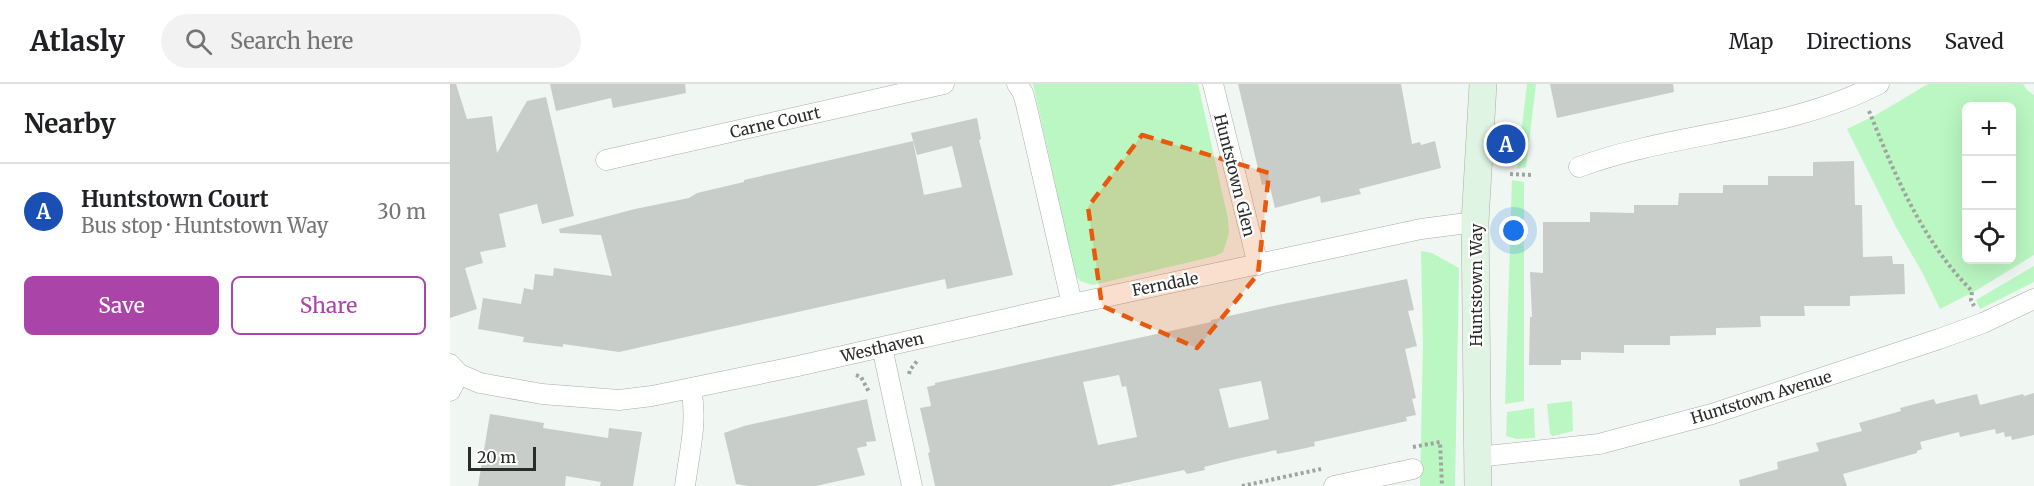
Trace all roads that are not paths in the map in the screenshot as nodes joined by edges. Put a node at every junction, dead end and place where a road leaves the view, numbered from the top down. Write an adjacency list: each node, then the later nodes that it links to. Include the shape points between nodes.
1 (944, 84): 6 (street, Carne Court)
2 (1017, 84): 11 (street, via 1026,104)
3 (1213, 84): 9 (street, Huntstown Glen)
4 (1483, 84): 8 (street, Huntstown Way)
5 (1879, 84): 7 (street, via 1817,110 1640,149)
6 (606, 160)
7 (1579, 167)
8 (1475, 222): 9 (street, Ferndale, via 1421,229); 15 (street, Huntstown Way)
9 (1258, 265): 11 (street, Ferndale)
10 (2034, 299): 15 (street, Huntstown Avenue, via 1983,323 1712,414 1612,441)
11 (1072, 304): 12 (street, Westhaven)
12 (882, 347): 14 (street, Westhaven); 18 (street)
13 (453, 376): 14 (street, Westhaven, via 480,384 593,399 619,400)
14 (691, 389): 17 (street, via 695,406)
15 (1477, 457): 20 (street, Huntstown Way)
16 (1413, 469): 19 (street)
17 (686, 486)
18 (912, 486)
19 (1334, 486)
20 (1478, 486)

